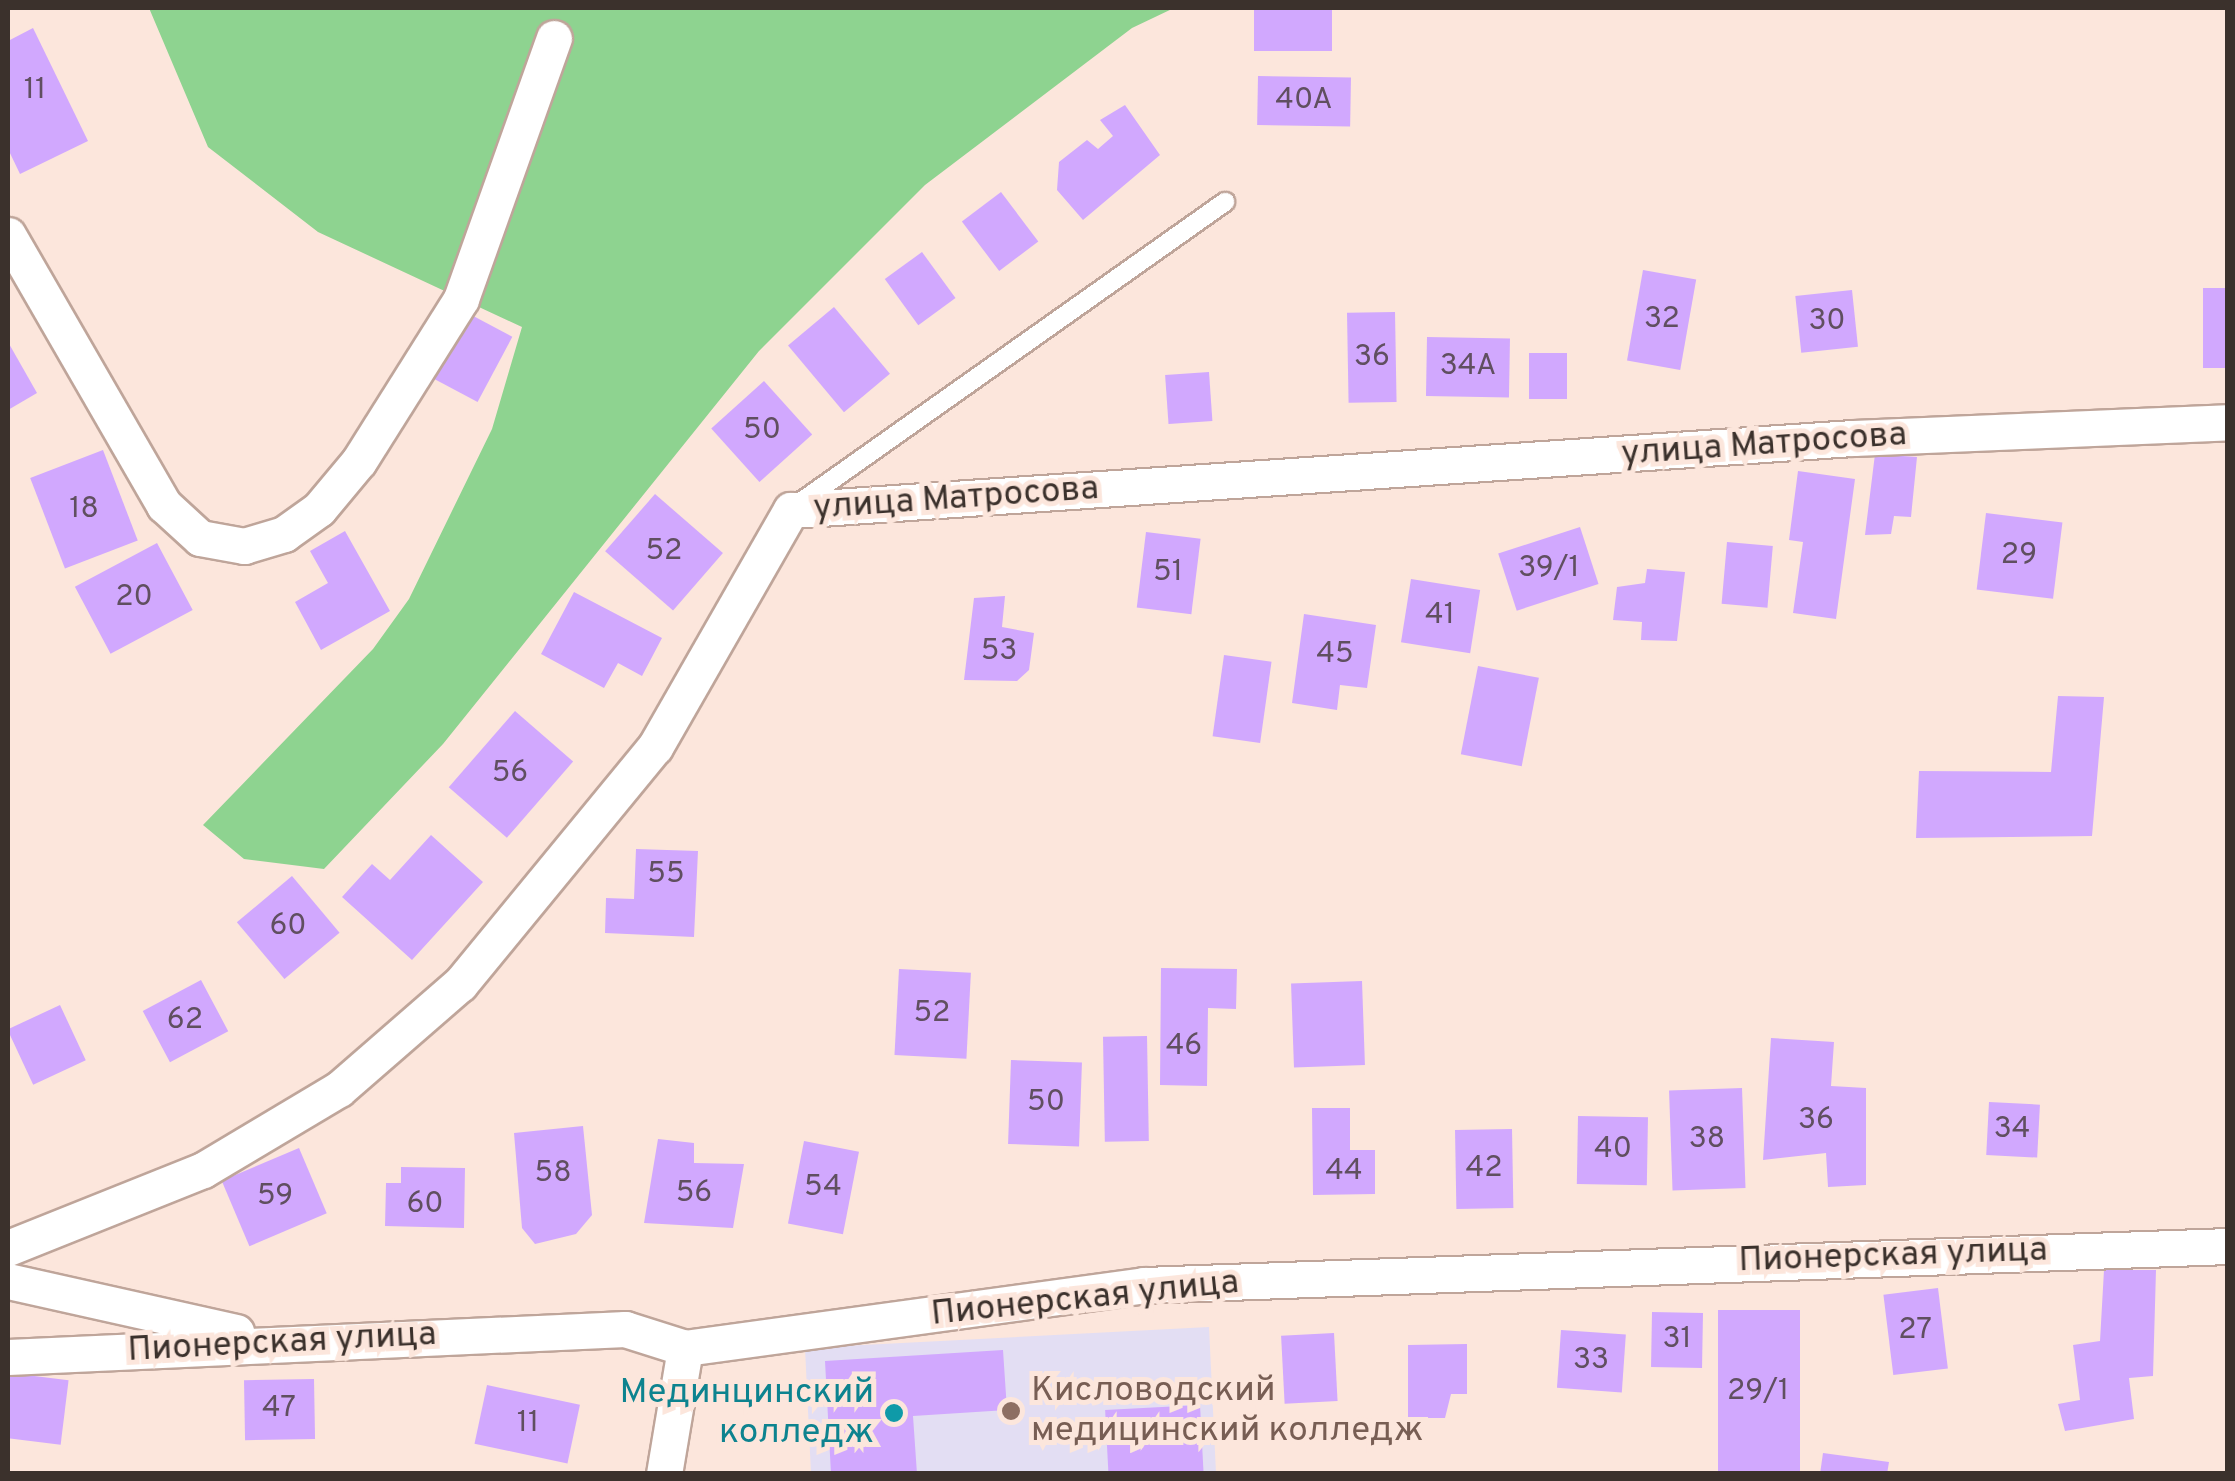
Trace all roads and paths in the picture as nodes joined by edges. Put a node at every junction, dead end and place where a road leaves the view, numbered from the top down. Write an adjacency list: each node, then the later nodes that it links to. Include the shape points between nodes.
1 (554, 38): 3 (street, via 460,300 359,461 320,509 284,534 244,546 200,538 164,506)
2 (1226, 202): 5 (lane)
3 (8, 235)
4 (2228, 422): 5 (street, улица Матросова, via 1853,438)
5 (791, 510): 7 (street, улица Матросова, via 655,748 460,984 339,1090 203,1170)
6 (2228, 1246): 10 (street, Пионерская улица, via 1144,1285)
7 (8, 1248)
8 (8, 1281): 9 (street)
9 (276, 1341): 10 (street, Пионерская улица, via 625,1329); 11 (street, Пионерская улица)
10 (685, 1348): 12 (street)
11 (8, 1357)
12 (664, 1474)

